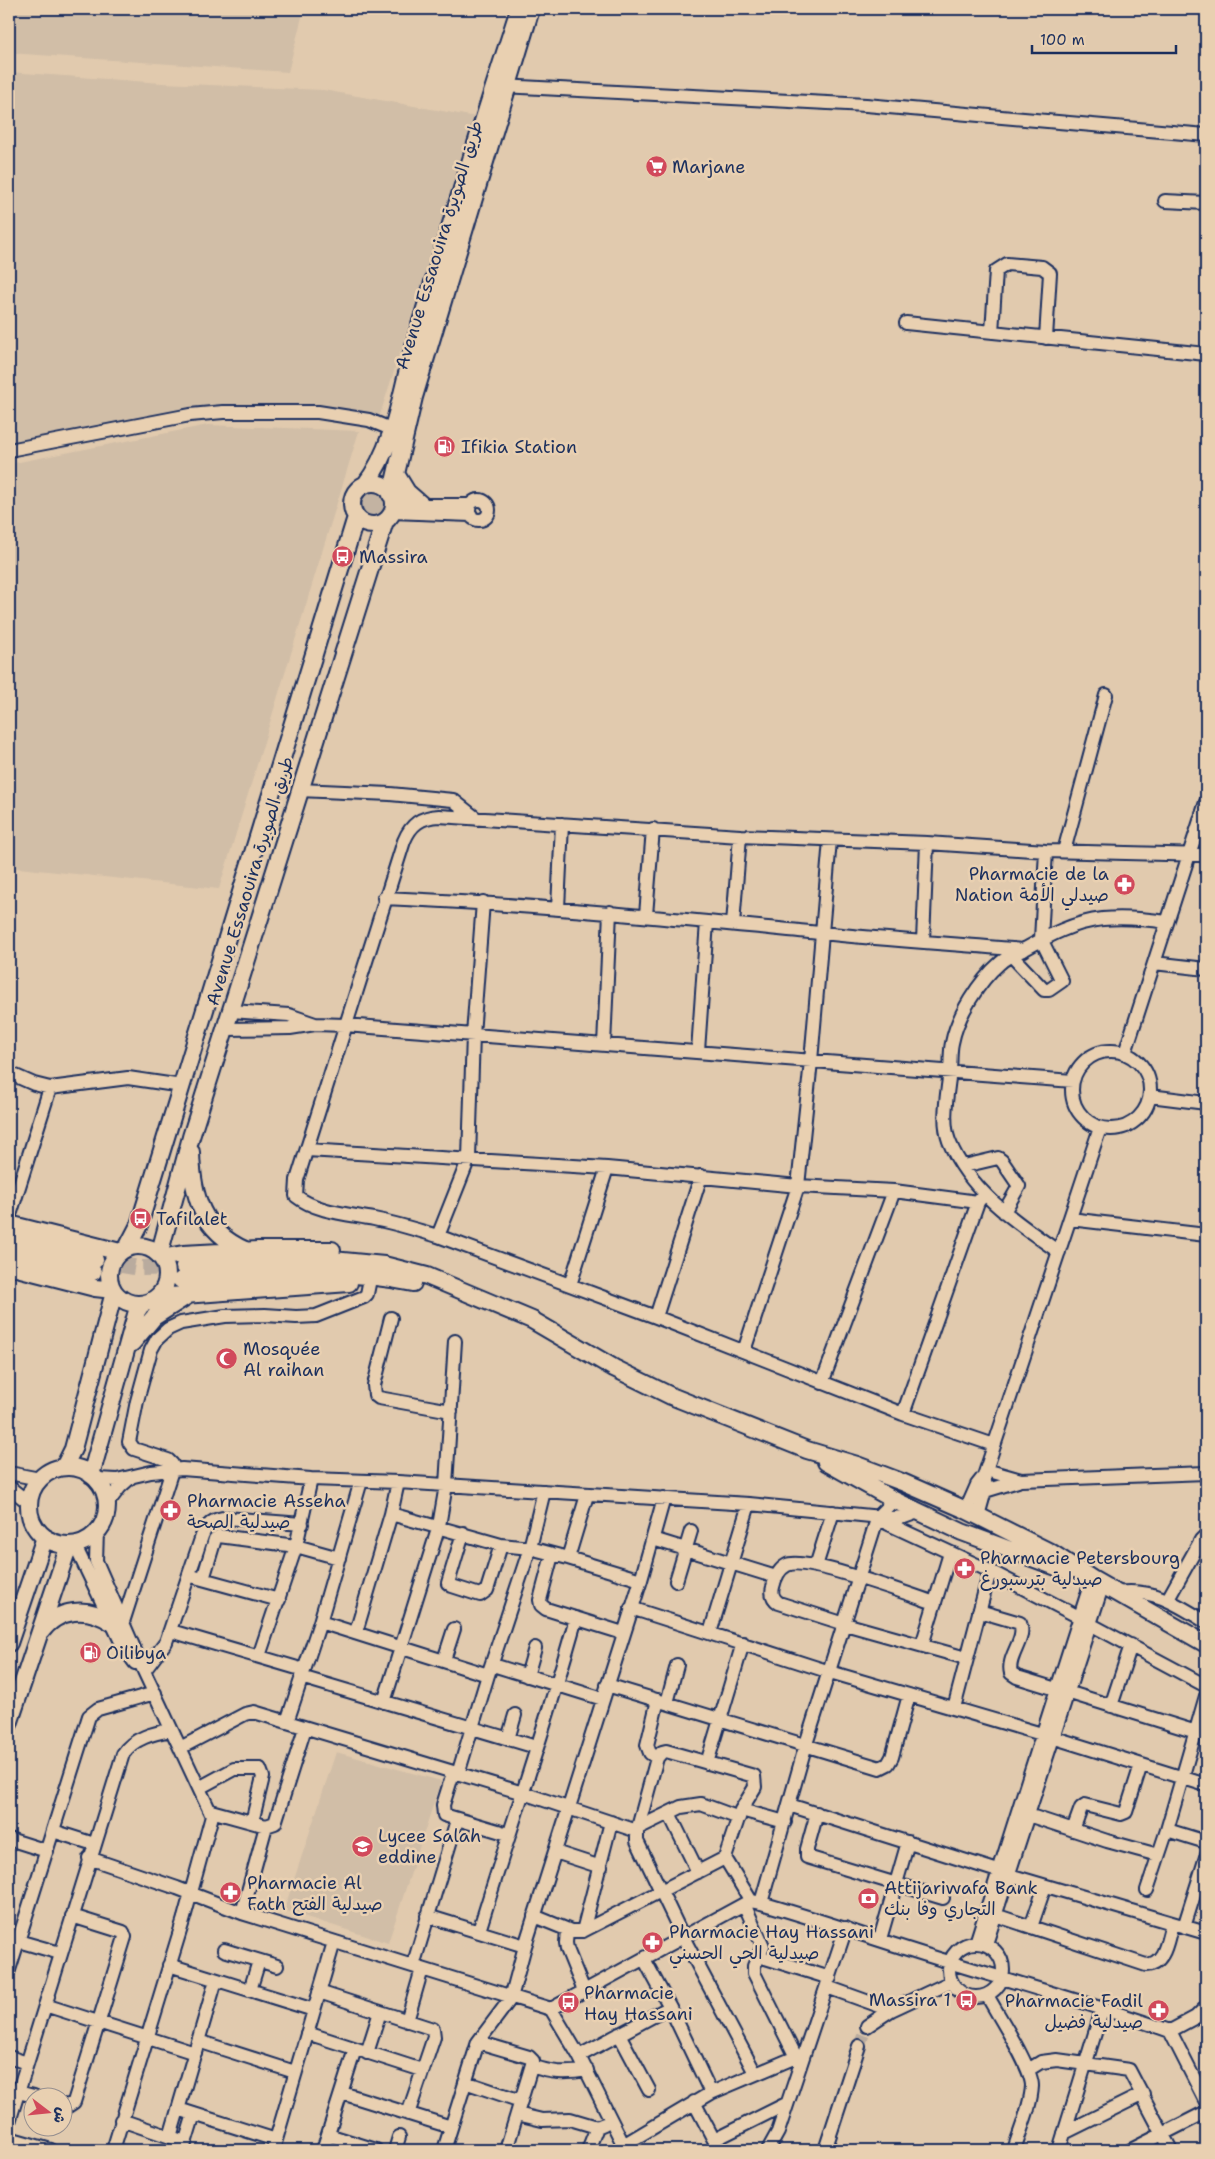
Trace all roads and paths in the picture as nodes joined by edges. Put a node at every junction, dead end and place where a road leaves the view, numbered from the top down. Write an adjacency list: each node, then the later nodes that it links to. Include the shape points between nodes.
1 (519, 9): 3 (main road, Avenue Essaouira طريق الصويرة)
2 (531, 9): 3 (main road, Avenue Essaouira طريق الصويرة)
3 (501, 86): 4 (street, via 866,105); 11 (main road, Avenue Essaouira طريق الصويرة, via 416,338); 13 (main road, Avenue Essaouira طريق الصويرة, via 414,397)
4 (1206, 135)
5 (1165, 201): 6 (street)
6 (1206, 204)
7 (906, 323): 8 (street)
8 (992, 332): 9 (street); 9 (street, via 996,271 1007,264 1042,267 1050,273)
9 (1046, 338): 10 (street)
10 (1206, 354)
11 (391, 429): 12 (street, via 369,420 318,412 223,412); 14 (main road, Avenue Essaouira طريق الصويرة, via 380,460)
12 (9, 450)
13 (396, 474): 15 (main road, via 407,492); 16 (main road, Avenue Essaouira طريق الصويرة)
14 (365, 485): 16 (main road, via 383,486); 17 (main road, via 356,491 352,502)
15 (422, 505): 16 (street); 16 (street, via 470,510)
16 (390, 507): 17 (main road, via 373,525); 19 (main road, Avenue Essaouira طريق الصويرة)
17 (356, 518): 58 (main road, Avenue Essaouira طريق الصويرة)
18 (1106, 695): 28 (street)
19 (299, 790): 21 (street, via 452,800); 46 (main road, Avenue Essaouira طريق الصويرة)
20 (1206, 802): 29 (street)
21 (477, 819): 22 (street); 31 (street, via 433,817 417,822 408,830)
22 (562, 824): 23 (street); 33 (street)
23 (653, 829): 24 (street); 35 (street)
24 (740, 836): 25 (street); 38 (street)
25 (830, 840): 26 (street); 39 (street)
26 (927, 842): 27 (street); 41 (street)
27 (1046, 851): 28 (street); 40 (street)
28 (1064, 851): 29 (street)
29 (1189, 854): 30 (street); 37 (street)
30 (1206, 855)
31 (384, 898): 32 (street); 48 (street)
32 (483, 902): 33 (street); 50 (street)
33 (558, 908): 34 (street)
34 (610, 912): 35 (street); 51 (street)
35 (646, 915): 36 (street)
36 (707, 922): 38 (street); 52 (street)
37 (1167, 922): 40 (street, via 1103,919 1082,923); 44 (street)
38 (733, 924): 39 (street)
39 (822, 933): 41 (street); 54 (street)
40 (1041, 939): 42 (street); 43 (street, via 1062,978 1049,990 1044,990)
41 (923, 941): 42 (street)
42 (1024, 950): 43 (street)
43 (1012, 956): 55 (street, via 984,979 971,999 952,1043)
44 (1154, 963): 45 (street); 53 (street)
45 (1206, 969)
46 (231, 1011): 47 (street, via 290,1015); 49 (main road, Avenue Essaouira طريق الصويرة)
47 (315, 1024): 48 (street); 49 (street, via 290,1028)
48 (345, 1025): 50 (street); 64 (street)
49 (225, 1029): 63 (main road, Avenue Essaouira طريق الصويرة)
50 (473, 1035): 51 (street); 65 (street)
51 (604, 1045): 52 (street)
52 (698, 1052): 54 (street)
53 (1125, 1053): 57 (street, via 1106,1051 1089,1058); 60 (street, via 1145,1070)
54 (811, 1061): 55 (street); 69 (street)
55 (950, 1070): 57 (street); 66 (street, via 946,1103 949,1140)
56 (9, 1073): 59 (street)
57 (1073, 1081): 62 (street, via 1076,1106 1085,1120)
58 (182, 1086): 59 (street, via 121,1078); 78 (main road, Avenue Essaouira طريق الصويرة, via 139,1225)
59 (50, 1088): 73 (street)
60 (1150, 1096): 61 (street); 62 (street, via 1147,1107 1132,1124 1111,1130)
61 (1206, 1103)
62 (1100, 1128): 74 (street)
63 (192, 1137): 79 (main road, via 192,1174 200,1207 222,1237); 82 (main road, Avenue Essaouira طريق الصويرة)
64 (307, 1150): 65 (street); 76 (street, via 296,1187 296,1196 303,1201)
65 (469, 1158): 67 (street); 76 (street)
66 (964, 1166): 71 (street); 72 (street, via 992,1158 1002,1161 1019,1186)
67 (607, 1168): 68 (street); 87 (street)
68 (701, 1176): 69 (street); 92 (street)
69 (798, 1186): 70 (street); 95 (street)
70 (894, 1191): 71 (street); 97 (street)
71 (981, 1198): 72 (street); 99 (street)
72 (1004, 1212): 81 (street)
73 (10, 1218): 78 (main road)
74 (1070, 1219): 75 (street); 81 (street)
75 (1206, 1235)
76 (438, 1236): 87 (street)
77 (9, 1238): 80 (main road, via 94,1266)
78 (124, 1250): 82 (main road, via 144,1247); 88 (main road, via 110,1267 109,1279)
79 (245, 1250): 82 (main road); 85 (main road, via 302,1248 376,1256 389,1261)
80 (9, 1251)
81 (1059, 1252): 100 (street)
82 (160, 1256): 90 (main road, via 167,1275)
83 (9, 1266): 88 (main road)
84 (182, 1273): 85 (main road, via 333,1260 367,1262)
85 (398, 1274): 86 (main road); 101 (main road, via 427,1276 532,1320 652,1387)
86 (369, 1284): 89 (main road); 103 (street, via 364,1297 316,1316 225,1316 181,1323 162,1333 151,1350 142,1378 129,1442 134,1449 170,1462)
87 (570, 1285): 92 (street)
88 (114, 1291): 91 (main road, via 127,1302); 102 (main road, via 73,1449)
89 (195, 1293): 90 (main road); 96 (main road, via 154,1317)
90 (157, 1297): 91 (main road)
91 (142, 1304): 96 (main road)
92 (656, 1317): 95 (street)
93 (392, 1318): 98 (street, via 374,1385 375,1395)
94 (455, 1341): 98 (street)
95 (744, 1351): 97 (street)
96 (125, 1353): 107 (main road)
97 (822, 1383): 99 (street)
98 (451, 1411): 115 (street)
99 (904, 1414): 100 (street)
100 (994, 1445): 105 (street)
101 (807, 1450): 114 (main road); 121 (main road)
102 (64, 1467): 107 (main road, via 79,1468); 109 (main road, via 48,1472)
103 (172, 1469): 108 (street); 110 (street); 166 (street)
104 (9, 1473): 109 (street)
105 (985, 1473): 111 (street); 118 (street); 128 (street, via 977,1485)
106 (1206, 1473): 111 (street)
107 (94, 1477): 108 (street); 123 (main road, via 104,1491)
108 (130, 1478): 123 (street)
109 (40, 1479): 122 (main road)
110 (311, 1479): 112 (street); 130 (street)
111 (1021, 1480): 118 (street)
112 (361, 1481): 113 (street); 146 (street)
113 (398, 1482): 115 (street); 127 (street)
114 (902, 1482): 121 (main road, via 896,1489); 128 (main road)
115 (446, 1485): 117 (street); 131 (street)
116 (9, 1487): 122 (street)
117 (544, 1491): 119 (street); 142 (street)
118 (986, 1491): 128 (street)
119 (587, 1495): 120 (street); 147 (street)
120 (664, 1498): 124 (street); 138 (street)
121 (894, 1500): 126 (main road); 129 (street)
122 (29, 1503): 137 (main road, via 33,1522)
123 (107, 1504): 132 (main road, via 105,1518)
124 (749, 1504): 125 (street); 148 (street)
125 (833, 1512): 129 (street); 149 (street)
126 (918, 1512): 129 (street, via 897,1518); 135 (main road)
127 (391, 1514): 131 (street); 172 (street)
128 (975, 1515): 135 (main road, via 978,1528); 157 (main road, via 1052,1553)
129 (878, 1518): 144 (street); 153 (street)
130 (302, 1524): 141 (street); 151 (street, via 215,1519 205,1530)
131 (438, 1526): 134 (street); 181 (street)
132 (97, 1531): 140 (main road, via 86,1540); 166 (street, via 96,1561)
133 (690, 1531): 143 (street)
134 (463, 1533): 139 (street); 139 (street, via 448,1583 480,1595 486,1590)
135 (970, 1535): 157 (main road)
136 (1206, 1535): 159 (street)
137 (45, 1537): 140 (main road); 176 (main road)
138 (653, 1539): 143 (street); 155 (street)
139 (501, 1544): 142 (street)
140 (70, 1545): 166 (street, via 79,1554); 175 (main road)
141 (296, 1546): 146 (street); 154 (street, via 219,1536 215,1539); 160 (street)
142 (530, 1548): 145 (street); 187 (street)
143 (685, 1549): 148 (street); 156 (street)
144 (950, 1553): 150 (street); 161 (street)
145 (552, 1555): 147 (street); 164 (street, via 540,1602 546,1609)
146 (339, 1558): 167 (street)
147 (568, 1558): 155 (street)
148 (731, 1563): 152 (street); 174 (street)
149 (816, 1566): 152 (street, via 790,1564 782,1568); 153 (street)
150 (990, 1571): 163 (street); 165 (street)
151 (190, 1575): 154 (street); 171 (street)
152 (776, 1577): 169 (street, via 772,1592 776,1601)
153 (859, 1578): 161 (street); 169 (street)
154 (203, 1579): 160 (street)
155 (641, 1580): 162 (street)
156 (676, 1581)
157 (1098, 1581): 158 (main road); 165 (street)
158 (1118, 1593): 159 (street, via 1146,1592); 178 (main road)
159 (1168, 1599): 168 (street)
160 (279, 1600): 183 (street)
161 (935, 1603): 180 (street)
162 (631, 1608): 173 (street); 174 (street)
163 (979, 1612): 184 (street); 195 (street, via 1020,1623 1021,1633 1010,1666 1011,1673)
164 (576, 1618): 173 (street); 192 (street)
165 (1084, 1621): 179 (street); 195 (street)
166 (117, 1622): 175 (main road, via 89,1612 73,1612 50,1621); 188 (street, via 128,1654)
167 (320, 1622): 172 (street); 190 (street)
168 (1206, 1622)
169 (845, 1624): 180 (street); 189 (street)
170 (454, 1629): 185 (street)
171 (170, 1631): 183 (street); 188 (street, via 163,1647)
172 (356, 1632): 181 (street)
173 (623, 1633): 193 (street)
174 (710, 1633): 177 (street)
175 (40, 1634): 207 (main road)
176 (9, 1643)
177 (743, 1643): 189 (street); 205 (street)
178 (1206, 1644)
179 (1131, 1645): 194 (street); 202 (street)
180 (922, 1646): 184 (street)
181 (402, 1647): 185 (street); 200 (street)
182 (535, 1648): 191 (street)
183 (259, 1656): 190 (street)
184 (966, 1658): 203 (street)
185 (444, 1660): 187 (street)
186 (677, 1665): 201 (street)
187 (490, 1670): 191 (street); 209 (street)
188 (144, 1671): 196 (street)
189 (830, 1672): 197 (street); 214 (street)
190 (303, 1673): 200 (street); 206 (street)
191 (527, 1676): 192 (street)
192 (557, 1685): 199 (street); 215 (street)
193 (608, 1685): 199 (street); 201 (street)
194 (1206, 1686)
195 (1061, 1690): 202 (street); 212 (street)
196 (154, 1693): 210 (street); 240 (street, via 98,1709 88,1716)
197 (909, 1695): 203 (street); 214 (street, via 892,1757 882,1768)
198 (1206, 1696): 211 (street)
199 (603, 1699): 226 (street)
200 (384, 1702): 209 (street)
201 (662, 1702): 205 (street); 217 (street, via 647,1745)
202 (1111, 1706): 211 (street)
203 (954, 1708): 212 (street)
204 (515, 1715): 213 (street)
205 (719, 1720): 214 (street); 218 (street)
206 (287, 1722): 208 (street); 216 (street, via 249,1712)
207 (9, 1724)
208 (305, 1728): 220 (street); 236 (street, via 277,1820)
209 (472, 1729): 213 (street); 220 (street)
210 (171, 1730): 216 (street); 245 (street, via 150,1734 125,1751)
211 (1201, 1734): 221 (street)
212 (1046, 1735): 219 (street); 231 (street); 254 (street)
213 (508, 1739): 215 (street)
214 (806, 1744): 225 (street)
215 (536, 1747): 224 (street)
216 (180, 1748): 223 (street)
217 (657, 1758): 218 (street, via 666,1751); 237 (street)
218 (707, 1763): 230 (street, via 754,1776 755,1787)
219 (1141, 1765): 221 (street); 238 (street, via 1125,1813 1086,1804)
220 (456, 1773): 224 (street); 232 (street, via 442,1810 444,1815)
221 (1182, 1777): 222 (street); 239 (street)
222 (1206, 1785)
223 (199, 1788): 227 (street); 233 (street, via 234,1769 260,1769 263,1775)
224 (523, 1793): 226 (street); 241 (street)
225 (790, 1805): 229 (street); 235 (street)
226 (570, 1809): 234 (street); 247 (street)
227 (211, 1811): 233 (street); 259 (street, via 212,1821)
228 (669, 1813): 230 (street, via 681,1807 701,1804); 237 (street); 253 (street)
229 (817, 1813): 243 (street); 255 (street, via 807,1857)
230 (740, 1814): 235 (street); 251 (street)
231 (1028, 1815): 238 (street); 254 (street)
232 (457, 1820): 241 (street); 265 (street)
233 (252, 1822): 236 (street)
234 (611, 1822): 237 (street); 252 (street)
235 (785, 1822): 261 (street)
236 (266, 1826): 262 (street)
237 (638, 1829): 258 (street, via 638,1844)
238 (1073, 1830): 248 (street)
239 (1167, 1830): 244 (street); 248 (street)
240 (53, 1831): 245 (street); 246 (street)
241 (508, 1834): 271 (street)
242 (9, 1838): 246 (street)
243 (908, 1842): 254 (street); 255 (street)
244 (1206, 1842)
245 (94, 1844): 250 (street)
246 (46, 1850): 276 (street)
247 (555, 1852): 252 (street); 266 (street)
248 (1158, 1855): 257 (street)
249 (1206, 1857): 267 (street)
250 (89, 1858): 259 (street); 264 (street)
251 (725, 1858): 253 (street); 261 (street)
252 (601, 1867): 272 (street)
253 (698, 1872): 258 (street)
254 (1004, 1872): 256 (street); 263 (street); 278 (street)
255 (896, 1884): 260 (street); 275 (street)
256 (1044, 1886): 267 (street); 268 (street)
257 (1147, 1890)
258 (661, 1892): 272 (street); 274 (street)
259 (191, 1893): 262 (street); 286 (street)
260 (943, 1898)
261 (752, 1903): 269 (street); 274 (street); 282 (street, via 762,1945)
262 (242, 1913): 277 (street)
263 (995, 1915): 268 (street); 278 (street)
264 (72, 1916): 281 (street); 308 (street, via 123,1932 125,1937)
265 (428, 1916): 271 (street); 288 (street)
266 (534, 1916): 270 (street); 279 (street)
267 (1178, 1925): 268 (street, via 1161,1958 1156,1964 1146,1965); 273 (street)
268 (1031, 1927)
269 (846, 1928): 275 (street); 292 (street)
270 (567, 1930): 272 (street); 295 (street, via 567,1949)
271 (479, 1931): 279 (street)
272 (583, 1931)
273 (1206, 1933)
274 (683, 1937): 283 (street); 328 (street)
275 (880, 1939): 285 (street)
276 (18, 1941): 281 (street); 289 (street)
277 (334, 1942): 288 (street); 296 (street)
278 (981, 1944): 285 (street, via 962,1946); 290 (street, via 992,1948 1001,1958)
279 (525, 1946): 298 (street)
280 (224, 1950): 284 (street)
281 (60, 1953): 299 (street)
282 (759, 1956): 292 (street); 319 (street, via 754,1973)
283 (644, 1959): 295 (street); 301 (street)
284 (259, 1961): 287 (street); 294 (street)
285 (950, 1962): 290 (street); 293 (street)
286 (169, 1965): 291 (street); 313 (street)
287 (277, 1966)
288 (417, 1967): 298 (street); 307 (street)
289 (9, 1970)
290 (1002, 1977): 297 (street, via 994,1991); 302 (street)
291 (216, 1980): 294 (street); 316 (street)
292 (829, 1982): 305 (street); 319 (street)
293 (951, 1982): 297 (street, via 962,1994 970,1997); 305 (street)
294 (250, 1990): 304 (street)
295 (584, 1991): 303 (street)
296 (319, 1992): 304 (street); 306 (street)
297 (987, 1995): 326 (street)
298 (510, 1998): 303 (street); 314 (street)
299 (45, 2005): 308 (street); 321 (street)
300 (1206, 2006): 310 (street, via 1196,2017)
301 (670, 2007): 312 (street); 334 (street)
302 (1103, 2007): 310 (street); 322 (street)
303 (551, 2009): 318 (street)
304 (314, 2010): 311 (street)
305 (890, 2010): 309 (street)
306 (380, 2012): 307 (street); 317 (street)
307 (407, 2021): 324 (street, via 435,2031)
308 (99, 2022): 313 (street); 339 (street)
309 (867, 2026)
310 (1170, 2031): 338 (street)
311 (307, 2033): 317 (street); 327 (street)
312 (619, 2034): 318 (street); 330 (street)
313 (147, 2038): 316 (street); 346 (street)
314 (478, 2042): 323 (street, via 529,2057 533,2061); 329 (street)
315 (859, 2046): 370 (street)
316 (196, 2047): 327 (street); 341 (street)
317 (361, 2051): 324 (street); 333 (street)
318 (579, 2056): 325 (street)
319 (799, 2056): 328 (street); 340 (street)
320 (9, 2057): 321 (street)
321 (27, 2063): 331 (street)
322 (1084, 2065): 326 (street, via 1047,2061); 335 (street, via 1129,2070); 356 (street)
323 (532, 2066): 325 (street, via 562,2074); 336 (street)
324 (422, 2070): 344 (street)
325 (586, 2070): 347 (street)
326 (1028, 2070): 371 (street, via 1030,2097)
327 (295, 2072): 357 (street)
328 (755, 2073): 334 (street)
329 (465, 2082): 336 (street); 350 (street)
330 (649, 2090)
331 (18, 2092): 332 (street); 348 (street)
332 (22, 2093)
333 (342, 2093): 344 (street); 352 (street)
334 (710, 2094): 337 (street)
335 (1143, 2094): 351 (street); 356 (street)
336 (521, 2100): 345 (street)
337 (694, 2102): 358 (street); 360 (street)
338 (1206, 2102)
339 (72, 2103)
340 (786, 2104): 358 (street); 369 (street, via 778,2132)
341 (178, 2109): 343 (street); 353 (street)
342 (1206, 2112): 351 (street)
343 (194, 2114): 357 (street); 359 (street)
344 (408, 2114): 350 (street)
345 (517, 2114): 349 (street, via 542,2120 570,2119); 367 (street)
346 (121, 2120): 353 (street); 362 (street)
347 (613, 2121): 349 (street); 360 (street)
348 (9, 2122)
349 (597, 2127): 368 (street)
350 (451, 2128): 366 (street)
351 (1163, 2134): 372 (street); 373 (street)
352 (328, 2135): 363 (street); 364 (street)
353 (170, 2137): 359 (street)
354 (399, 2137): 365 (street)
355 (9, 2138): 361 (street)
356 (1062, 2144)
357 (274, 2145)
358 (717, 2145)
359 (184, 2146)
360 (626, 2147)
361 (51, 2150)
362 (113, 2150)
363 (323, 2150)
364 (376, 2150)
365 (395, 2150)
366 (444, 2150)
367 (506, 2150)
368 (588, 2150)
369 (768, 2150)
370 (826, 2150)
371 (1014, 2150)
372 (1131, 2150)
373 (1172, 2150)

